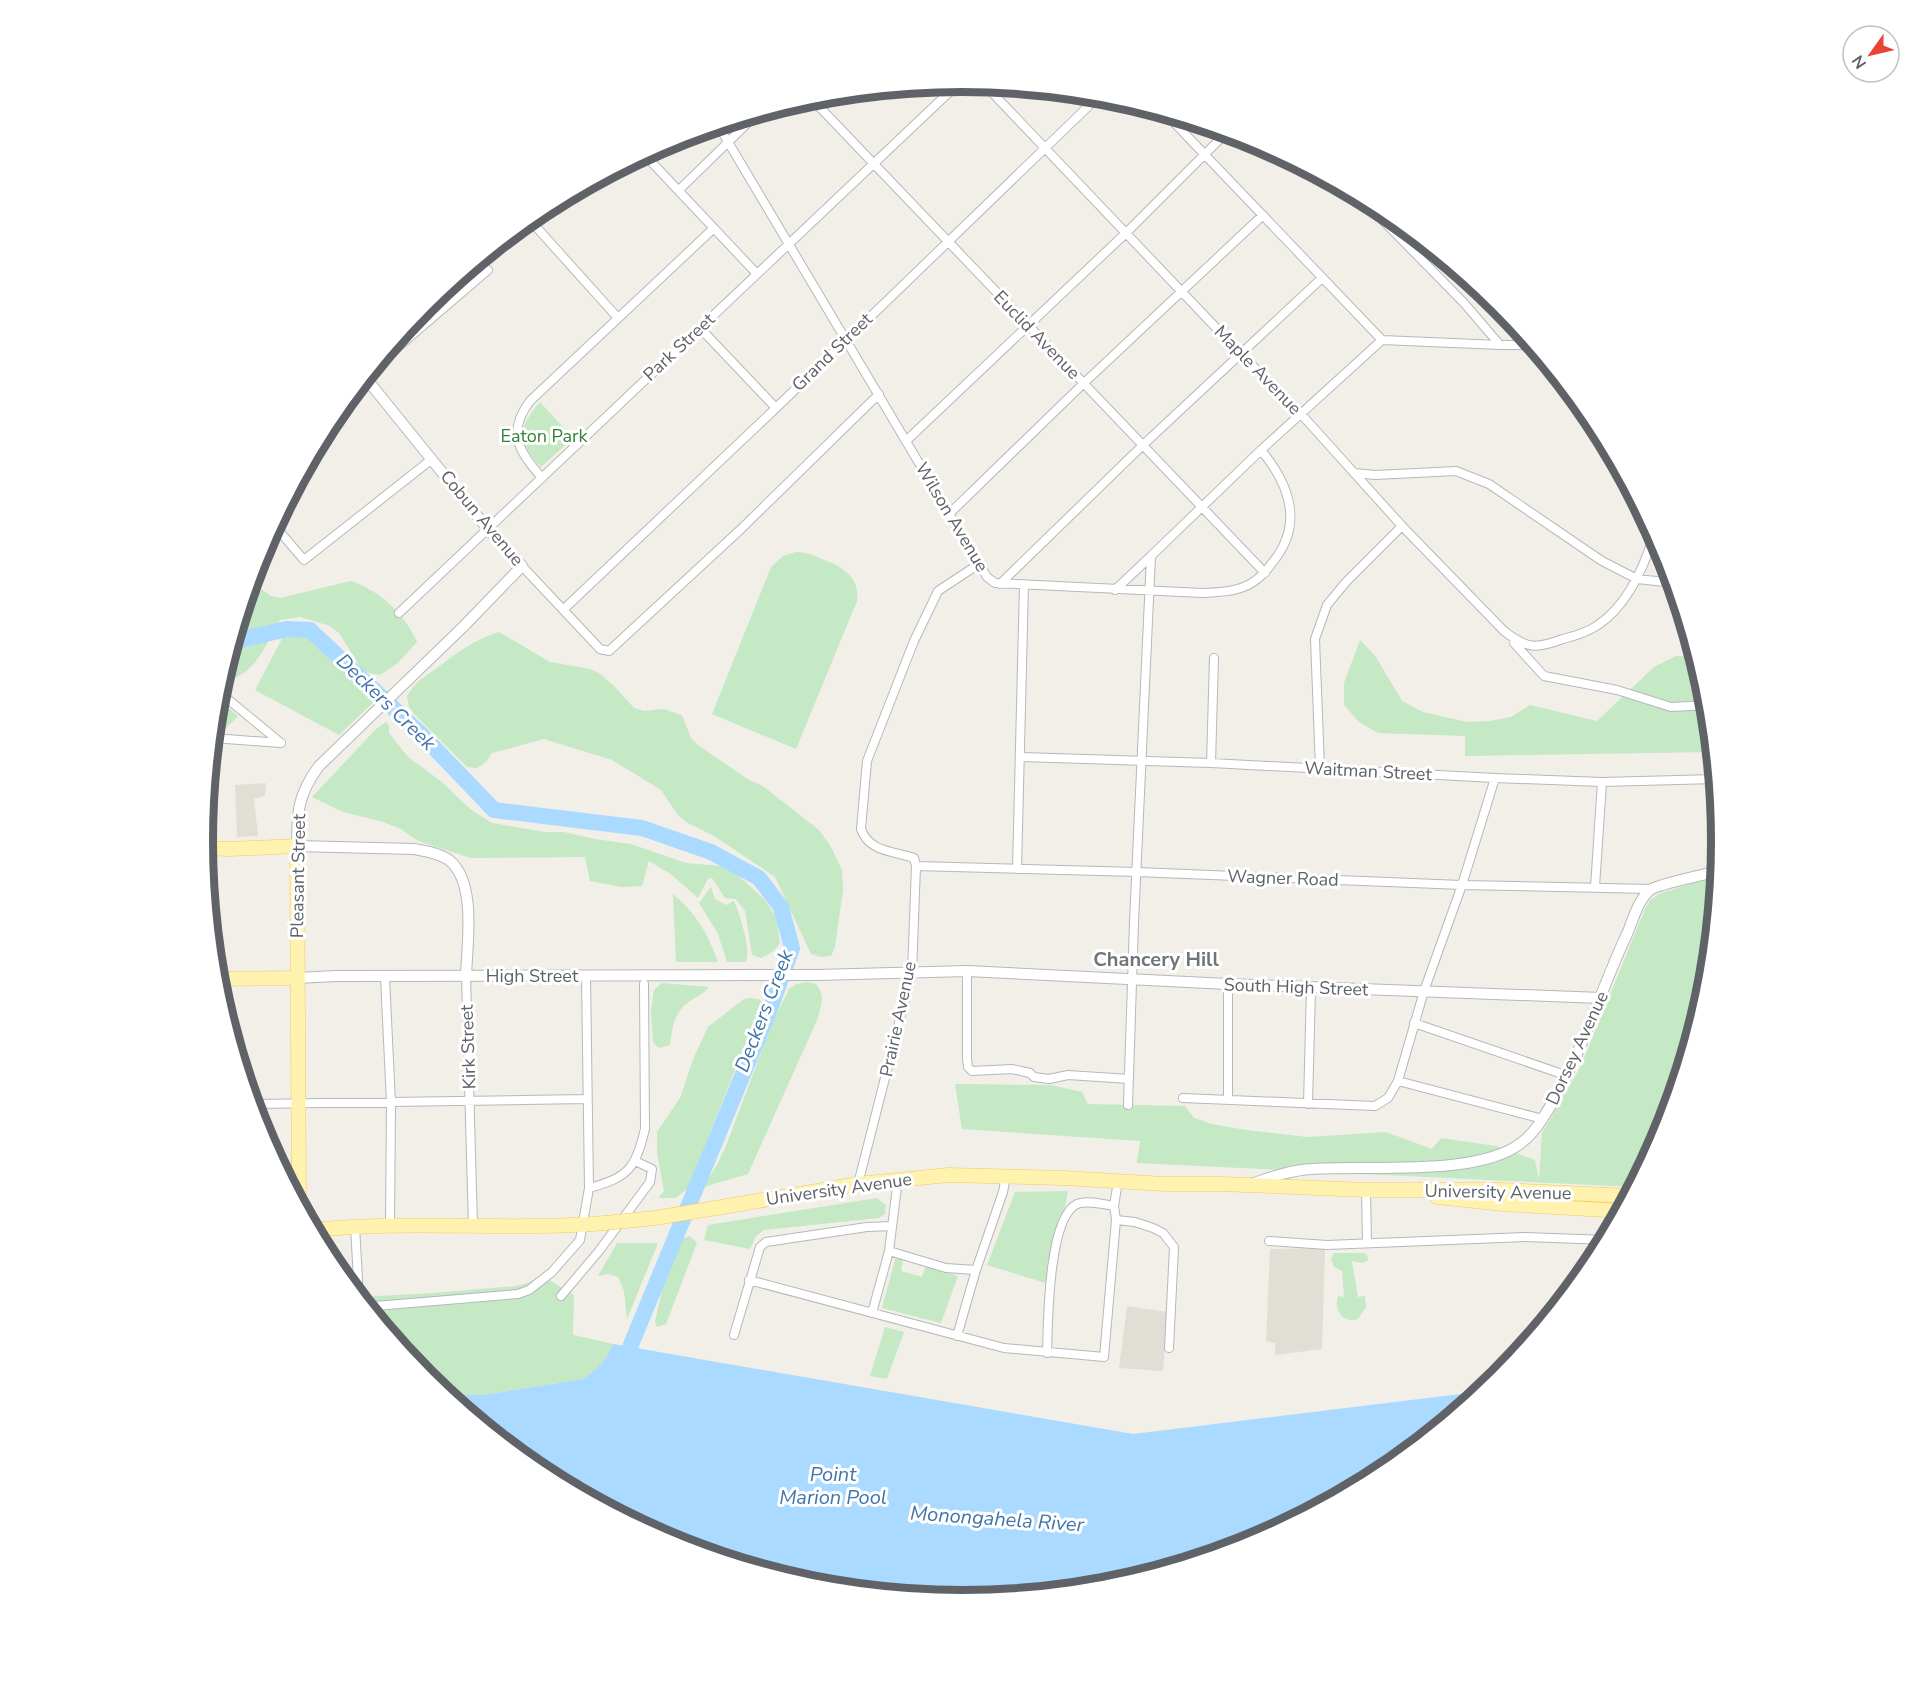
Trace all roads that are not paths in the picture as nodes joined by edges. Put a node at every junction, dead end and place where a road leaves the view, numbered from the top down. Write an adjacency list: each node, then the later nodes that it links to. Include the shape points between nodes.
1 (949, 92): 13 (street, Park Street)
2 (992, 93): 10 (street, Maple Avenue)
3 (1091, 103): 10 (street, Grand Street)
4 (818, 106): 13 (street, Euclid Avenue)
5 (1174, 122): 11 (street)
6 (747, 124): 9 (street)
7 (722, 131): 9 (street, Wilson Avenue)
8 (1221, 138): 11 (street)
9 (728, 142): 14 (street); 21 (street, Wilson Avenue)
10 (1044, 148): 19 (street, Maple Avenue); 20 (street, Grand Street)
11 (1205, 155): 15 (street); 19 (street)
12 (650, 160): 14 (street)
13 (874, 162): 20 (street, Euclid Avenue); 21 (street, Park Street)
14 (679, 190): 18 (street)
15 (1263, 215): 24 (street); 25 (street)
16 (1384, 221): 33 (street)
17 (535, 226): 26 (street)
18 (714, 228): 23 (street); 26 (street)
19 (1126, 233): 25 (street, Maple Avenue); 27 (street)
20 (948, 242): 27 (street, Euclid Avenue); 29 (street, Grand Street)
21 (789, 244): 23 (street, Park Street); 29 (street, Wilson Avenue)
22 (488, 270): 31 (street)
23 (757, 274): 28 (street, Park Street)
24 (1322, 278): 30 (street); 34 (street)
25 (1181, 291): 34 (street, Maple Avenue); 36 (street)
26 (618, 318): 45 (street, via 522,411 516,433 518,444)
27 (1027, 325): 36 (street, Euclid Avenue); 40 (street)
28 (700, 328): 38 (street); 45 (street, Park Street)
29 (846, 338): 37 (street, Wilson Avenue); 38 (street, Grand Street)
30 (1382, 340): 33 (street); 39 (street)
31 (403, 343)
32 (1523, 344): 33 (street)
33 (1500, 345)
34 (1241, 354): 39 (street, Maple Avenue); 41 (street)
35 (369, 383): 43 (street, Cobun Avenue)
36 (1084, 383): 41 (street, Euclid Avenue); 47 (street)
37 (879, 394): 40 (street, Wilson Avenue); 62 (street, Cobun Avenue, via 607,652)
38 (776, 408): 62 (street, Grand Street)
39 (1301, 414): 42 (street); 44 (street, Maple Avenue)
40 (907, 440): 47 (street, Wilson Avenue)
41 (1143, 445): 46 (street, Euclid Avenue); 58 (street)
42 (1261, 450): 46 (street); 55 (street, Wilson Avenue, via 1275,467 1289,500 1288,537 1282,552)
43 (432, 459): 49 (street, Cobun Avenue); 50 (street, via 304,560)
44 (1355, 473): 48 (street, Maple Avenue); 56 (street, via 1456,471 1489,484 1602,561)
45 (542, 478): 49 (street, Park Street)
46 (1203, 507): 52 (street); 55 (street, Euclid Avenue)
47 (950, 513): 53 (street, Wilson Avenue)
48 (1402, 526): 64 (street, Maple Avenue); 72 (street, via 1327,605 1315,639)
49 (488, 528): 54 (street, Cobun Avenue); 63 (street, Park Street)
50 (280, 532)
51 (1651, 545): 56 (street)
52 (1151, 556): 60 (street); 61 (street)
53 (979, 564): 58 (street, Wilson Avenue, via 987,577); 78 (street, via 950,581 932,601 867,761 863,836 875,848 914,858)
54 (522, 566): 62 (street, Cobun Avenue); 76 (street, Pleasant Street, via 319,766 306,783 299,803)
55 (1264, 573): 61 (street, Wilson Avenue, via 1248,585 1228,591)
56 (1637, 579): 57 (street); 64 (street, Maple Avenue, via 1598,625 1554,642 1527,646)
57 (1665, 582)
58 (1000, 584): 59 (street, Wilson Avenue)
59 (1024, 584): 60 (street, Wilson Avenue); 69 (street)
60 (1115, 590): 61 (street, Wilson Avenue)
61 (1149, 591): 70 (street)
62 (564, 609)
63 (399, 613)
64 (1504, 631): 67 (street, via 1544,676 1617,690 1671,707)
65 (1214, 658): 71 (street)
66 (226, 698): 68 (street, via 281,743)
67 (1700, 705)
68 (220, 738)
69 (1021, 757): 70 (street, Waitman Street); 79 (street)
70 (1141, 761): 71 (street, Waitman Street); 80 (street)
71 (1211, 763): 72 (street, Waitman Street)
72 (1320, 768): 73 (street, Waitman Street)
73 (1495, 778): 75 (street, Waitman Street); 82 (street)
74 (1709, 779): 75 (street, Waitman Street)
75 (1602, 782): 83 (street)
76 (297, 846): 77 (main road); 88 (street, Kirk Street, via 414,849 448,859 463,878 468,916); 91 (main road, Pleasant Street)
77 (213, 848)
78 (916, 866): 79 (street, Wagner Road); 86 (street, Prairie Avenue)
79 (1017, 869): 80 (street, Wagner Road)
80 (1137, 872): 82 (street, Wagner Road); 93 (street)
81 (1711, 873): 84 (street)
82 (1462, 885): 83 (street, Wagner Road); 97 (street)
83 (1595, 887): 84 (street, Wagner Road)
84 (1651, 889): 98 (street, Dorsey Avenue, via 1636,911)
85 (967, 971): 86 (street, South High Street); 93 (street, South High Street); 101 (street, via 967,1059 972,1071 1012,1069 1034,1077)
86 (912, 972): 87 (street, South High Street); 117 (street, Prairie Avenue)
87 (848, 974): 89 (street, High Street)
88 (466, 976): 89 (street, High Street); 90 (street, High Street); 106 (street, Kirk Street)
89 (586, 976): 104 (street)
90 (385, 977): 91 (street, High Street); 108 (street)
91 (297, 978): 92 (main road, High Street); 107 (main road, Pleasant Street)
92 (226, 979)
93 (1132, 980): 95 (street, South High Street); 101 (street)
94 (644, 984): 113 (street, via 645,1129)
95 (1228, 984): 96 (street, South High Street); 105 (street)
96 (1311, 988): 97 (street, South High Street); 111 (street)
97 (1424, 991): 98 (street, South High Street); 99 (street)
98 (1601, 998): 100 (street, Dorsey Avenue)
99 (1414, 1023): 100 (street); 102 (street)
100 (1568, 1076): 112 (street, Dorsey Avenue)
101 (1129, 1079): 110 (street)
102 (1398, 1081): 111 (street, via 1388,1098 1375,1106); 112 (street)
103 (1183, 1098): 105 (street)
104 (587, 1099): 106 (street); 119 (street)
105 (1228, 1100): 111 (street)
106 (470, 1101): 108 (street); 129 (street, Kirk Street)
107 (299, 1102): 108 (street); 109 (street); 120 (main road, Pleasant Street)
108 (391, 1103): 128 (street)
109 (261, 1104)
110 (1128, 1104)
111 (1308, 1104)
112 (1543, 1119): 118 (street, Dorsey Avenue, via 1535,1131 1503,1155 1477,1161 1387,1169 1311,1168 1284,1172)
113 (635, 1161): 119 (street, via 618,1178); 139 (street, via 652,1169 650,1182)
114 (1006, 1176): 115 (main road, University Avenue); 116 (main road, University Avenue); 136 (street)
115 (898, 1179): 117 (main road, University Avenue); 130 (street)
116 (1118, 1181): 118 (main road, University Avenue); 123 (street)
117 (858, 1184): 126 (main road, University Avenue, bridge, via 655,1218)
118 (1248, 1185): 121 (main road, University Avenue)
119 (589, 1188): 126 (street)
120 (299, 1189)
121 (1366, 1190): 122 (main road, University Avenue, via 1503,1190); 124 (main road, University Avenue); 134 (street)
122 (1623, 1196)
123 (1114, 1206): 125 (street); 145 (street, via 1079,1203 1066,1216 1049,1284)
124 (1615, 1211)
125 (1116, 1220): 144 (street, via 1153,1228 1163,1233 1174,1247); 145 (street, via 1104,1357)
126 (582, 1225): 129 (main road, University Avenue); 140 (street, via 580,1240 552,1272 529,1290)
127 (356, 1226): 128 (main road, University Avenue); 131 (main road, University Avenue); 138 (street)
128 (390, 1226): 129 (main road, University Avenue)
129 (473, 1226)
130 (892, 1226): 135 (street); 137 (street, via 766,1242 760,1247)
131 (321, 1229)
132 (1269, 1240): 134 (street, via 1327,1245)
133 (1597, 1240): 134 (street, via 1525,1237)
134 (1367, 1243)
135 (889, 1251): 136 (street, via 946,1268); 141 (street)
136 (976, 1270): 143 (street)
137 (749, 1280): 141 (street); 142 (street)
138 (358, 1284)
139 (561, 1296)
140 (375, 1306)
141 (872, 1313): 143 (street)
142 (734, 1335)
143 (957, 1336): 145 (street, via 1004,1348)
144 (1169, 1348)
145 (1047, 1353)

